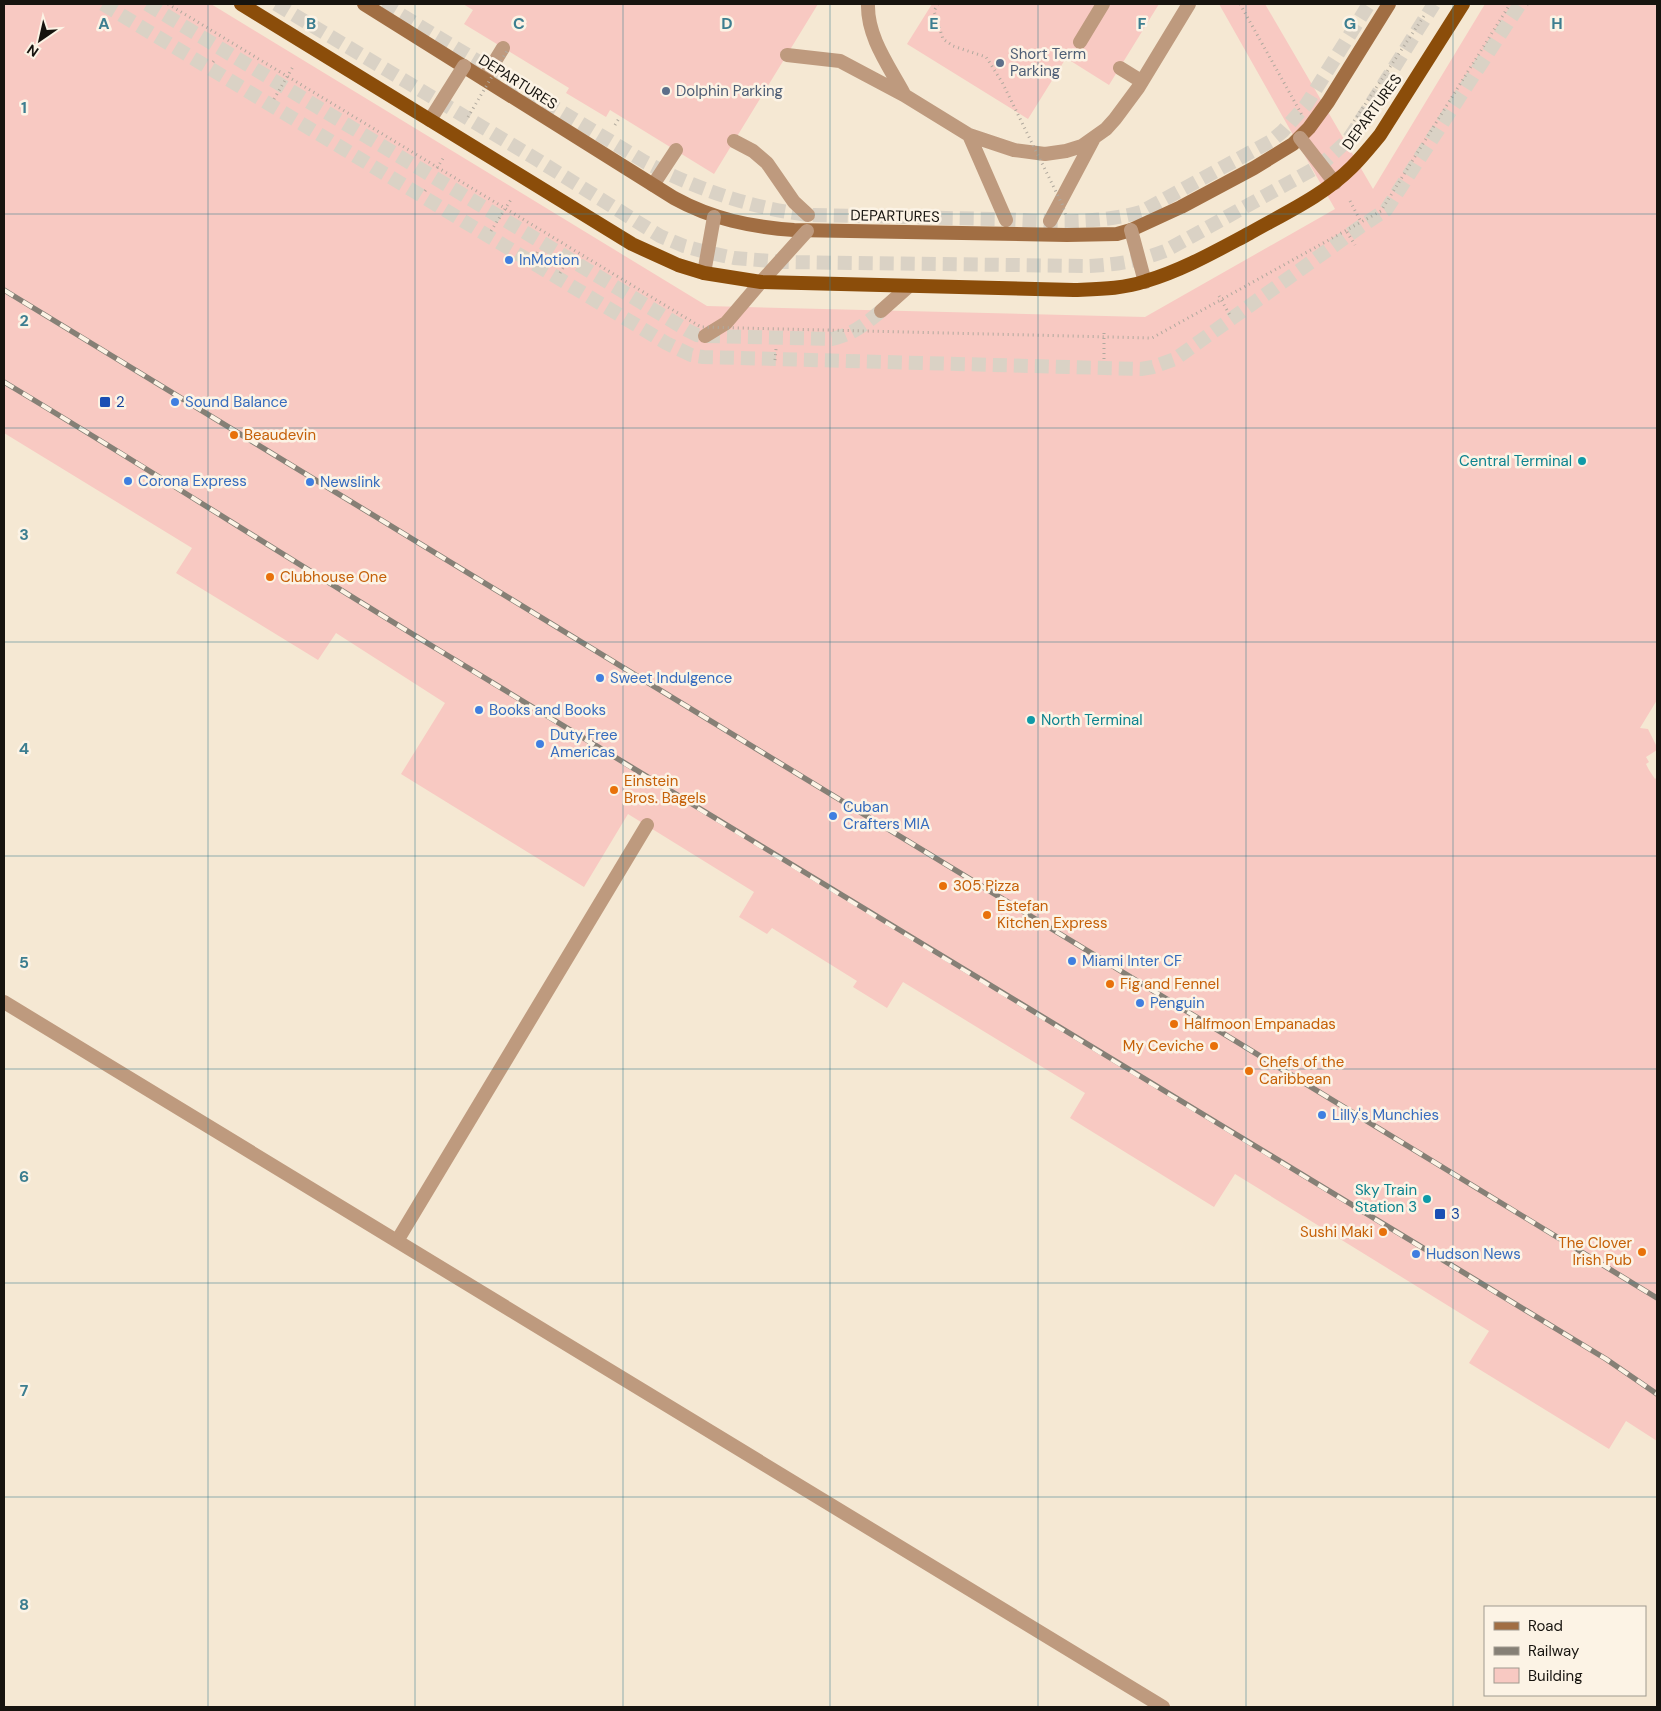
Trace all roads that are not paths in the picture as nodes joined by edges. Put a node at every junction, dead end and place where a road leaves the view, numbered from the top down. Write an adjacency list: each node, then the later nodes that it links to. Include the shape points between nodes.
1 (241, 4): 16 (main road, DEPARTURES, bridge)
2 (364, 4): 11 (main road, DEPARTURES)
3 (868, 4): 15 (street, via 867,18 875,40)
4 (1103, 4): 8 (street)
5 (1189, 4): 14 (street)
6 (1389, 4): 19 (main road, DEPARTURES, via 1328,102)
7 (1463, 4): 22 (main road, DEPARTURES, bridge, via 1380,135)
8 (1080, 42)
9 (505, 50): 13 (street)
10 (786, 55): 15 (street, via 840,61)
11 (464, 66): 13 (main road, DEPARTURES); 16 (street, bridge)
12 (1120, 68): 14 (street)
13 (484, 79): 23 (main road, DEPARTURES)
14 (1141, 81): 18 (street, via 1115,119)
15 (904, 94): 17 (street)
16 (430, 120): 30 (main road, DEPARTURES, bridge, via 632,244 678,266)
17 (969, 135): 18 (street, via 1014,150 1045,154 1082,146); 26 (street)
18 (1094, 138): 27 (street)
19 (1300, 138): 22 (street, bridge); 28 (main road, DEPARTURES, via 1275,157)
20 (734, 141): 24 (street, via 767,163 794,202)
21 (676, 150): 23 (street)
22 (1335, 183): 32 (main road, DEPARTURES, bridge, via 1208,256)
23 (653, 185): 25 (main road, DEPARTURES)
24 (808, 215)
25 (714, 217): 29 (main road, DEPARTURES, via 753,226); 30 (street, bridge)
26 (1006, 220)
27 (1050, 221)
28 (1131, 230): 29 (main road, DEPARTURES, via 1116,234 1068,235); 32 (street, bridge)
29 (806, 231): 31 (street, bridge)
30 (704, 273): 31 (main road, DEPARTURES, bridge)
31 (761, 282): 33 (main road, DEPARTURES, bridge); 35 (street, bridge, via 726,323)
32 (1145, 282): 33 (main road, DEPARTURES, bridge, via 1100,289)
33 (909, 286): 34 (street)
34 (881, 311)
35 (705, 336)
36 (646, 825): 38 (street)
37 (4, 1002): 38 (street)
38 (397, 1241): 39 (street)
39 (1163, 1707)

